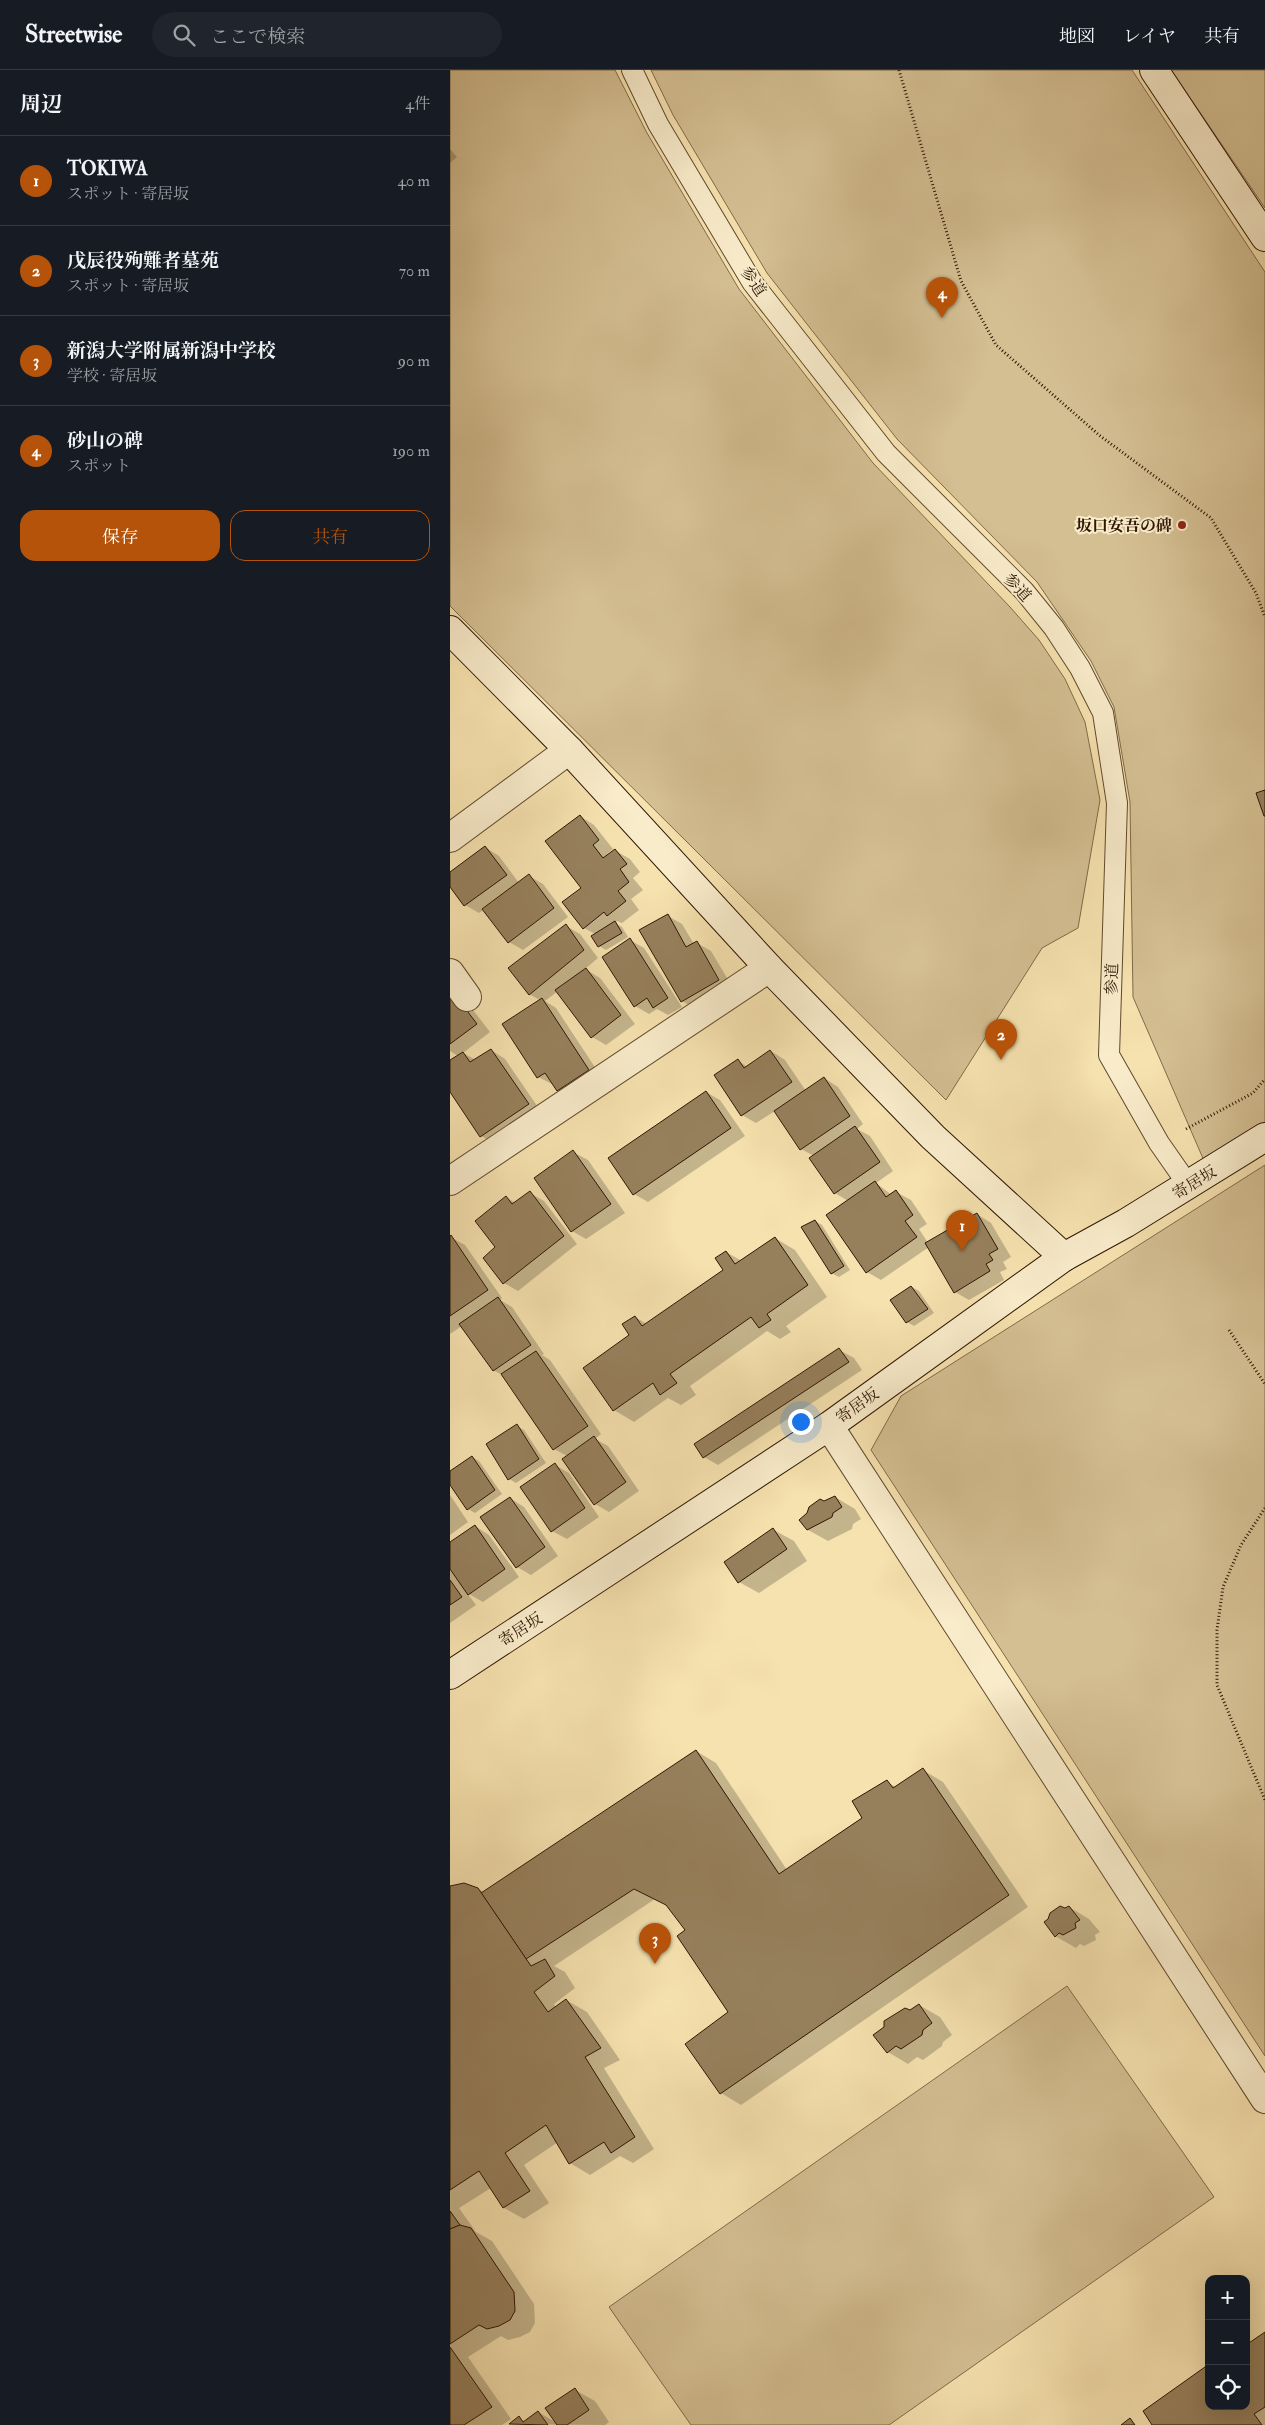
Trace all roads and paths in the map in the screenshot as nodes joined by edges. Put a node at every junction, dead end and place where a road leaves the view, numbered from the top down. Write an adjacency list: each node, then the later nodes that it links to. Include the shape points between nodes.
1 (632, 70): 14 (lane, 参道, via 658,124 752,282 886,453 1024,591 1054,628 1104,713 1117,803 1109,1054)
2 (899, 70): 5 (path, via 961,280 996,345 1099,436 1211,518 1256,593)
3 (1154, 70): 4 (street)
4 (1265, 238)
5 (1265, 616)
6 (450, 630): 7 (street)
7 (569, 750): 8 (street); 9 (street)
8 (450, 838)
9 (769, 968): 15 (street); 17 (street, via 933,1137)
10 (450, 973): 11 (street)
11 (467, 997)
12 (1265, 1079): 14 (path, via 1253,1093)
13 (1265, 1137): 16 (street, 寄居坂)
14 (1159, 1143): 16 (lane, 参道)
15 (450, 1181)
16 (1189, 1186): 17 (street, 寄居坂)
17 (1064, 1257): 20 (street, 寄居坂)
18 (1229, 1330): 19 (path)
19 (1265, 1384)
20 (829, 1426): 22 (street, 寄居坂); 24 (street)
21 (1265, 1508): 23 (path, via 1241,1545 1223,1587 1217,1630 1217,1684)
22 (450, 1675)
23 (1265, 1800)
24 (1265, 2099)

